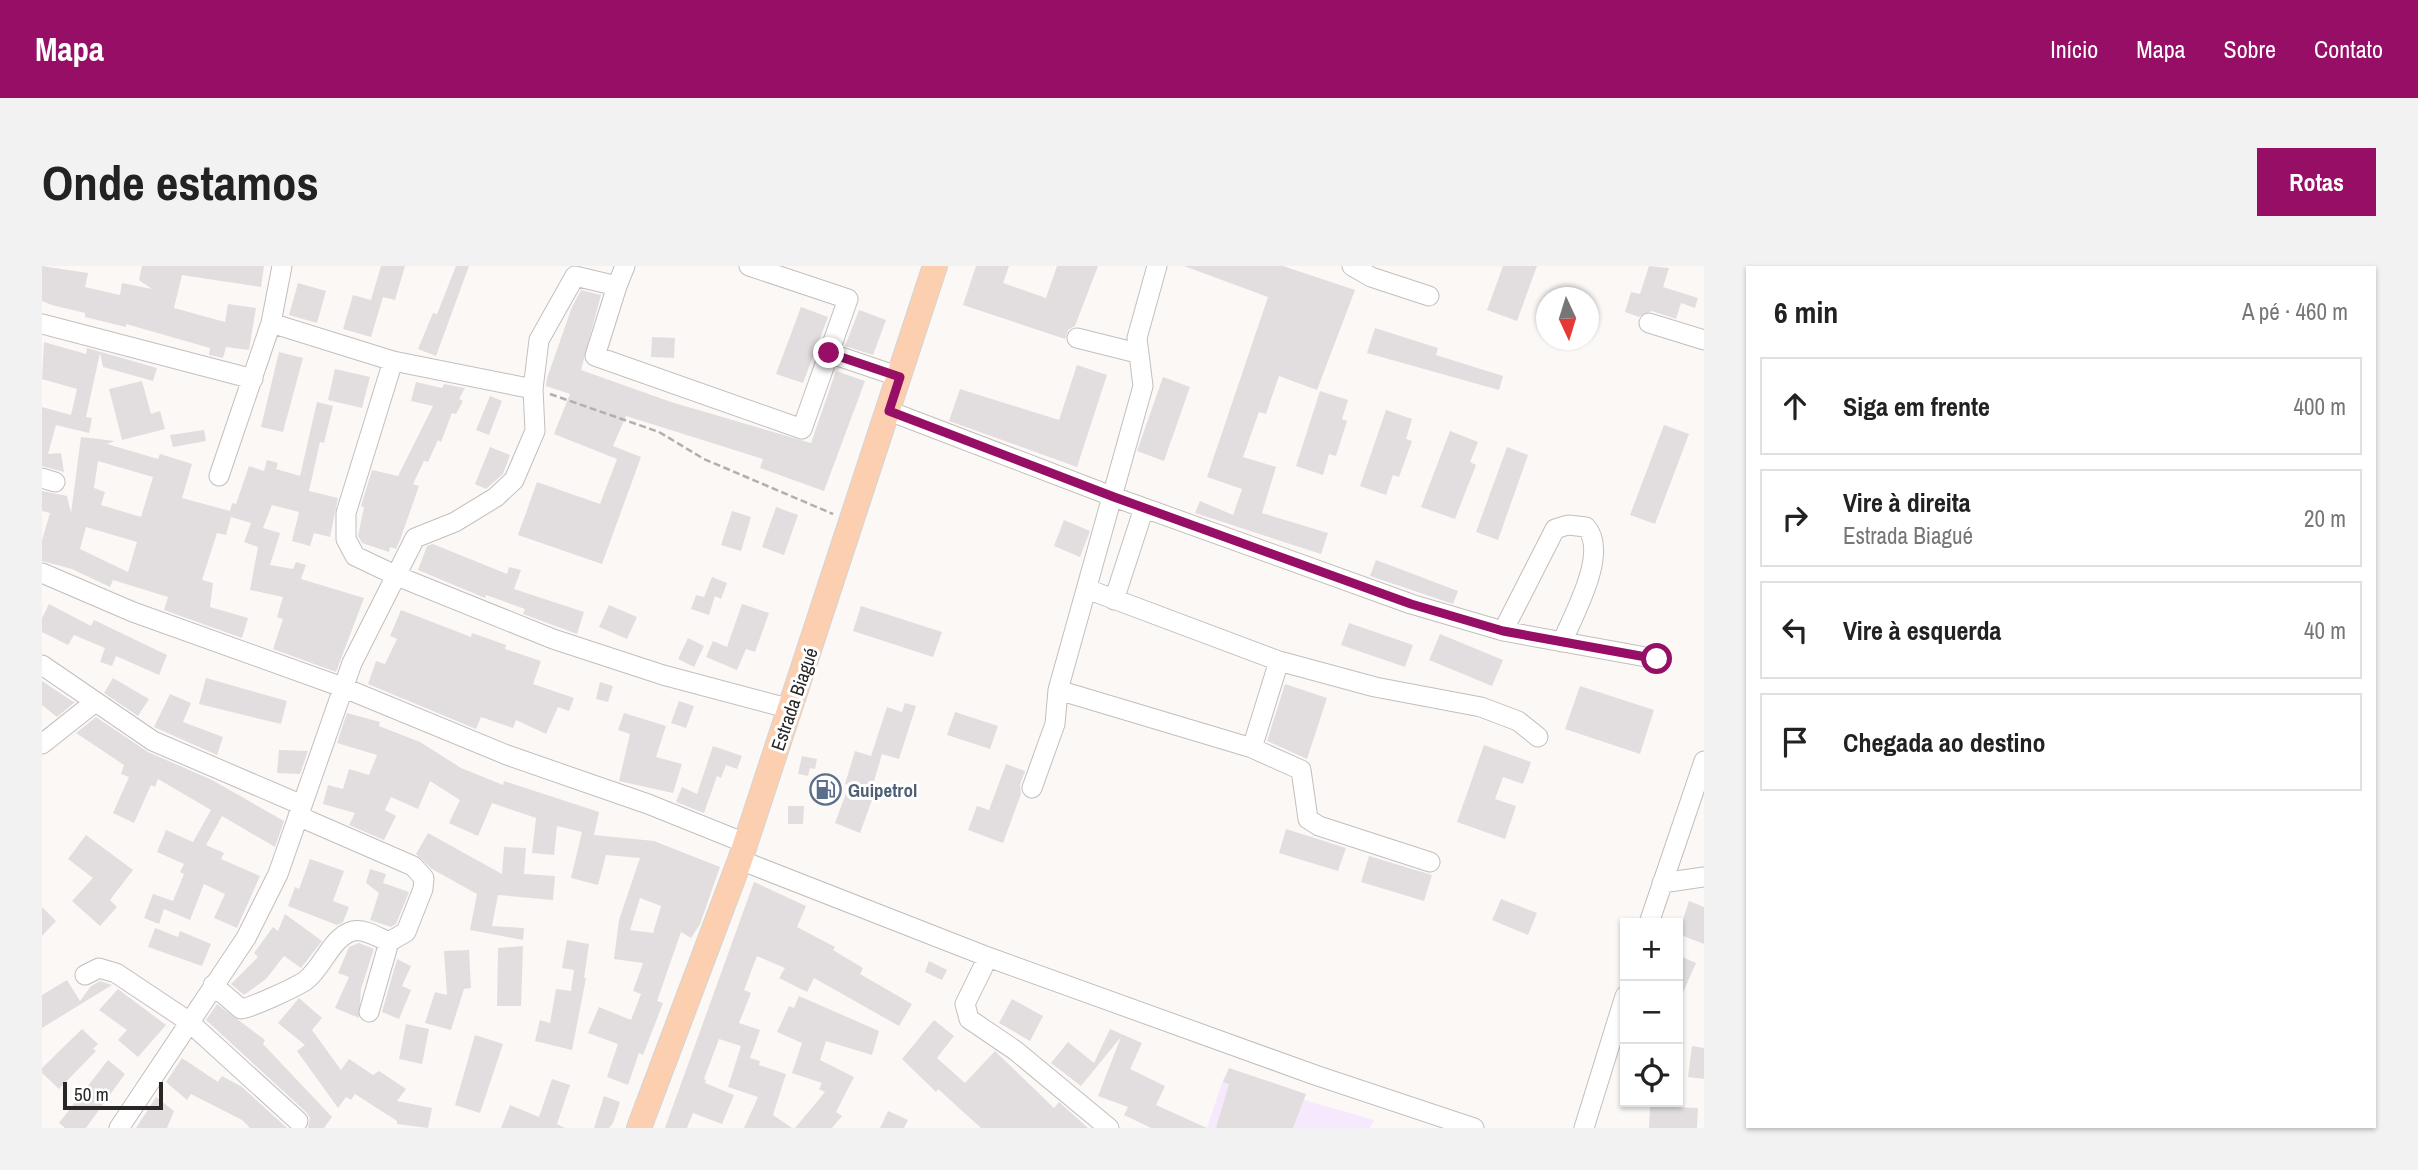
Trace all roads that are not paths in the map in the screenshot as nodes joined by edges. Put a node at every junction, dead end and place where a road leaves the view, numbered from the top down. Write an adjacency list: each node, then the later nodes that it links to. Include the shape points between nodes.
1 (282, 266): 9 (street)
2 (625, 266): 7 (street)
3 (749, 266): 14 (street, via 848,299)
4 (935, 266): 17 (main road, Estrada Biagué)
5 (1157, 266): 15 (street, via 1137,338)
6 (1352, 266): 8 (street)
7 (617, 286): 14 (street, via 595,356 802,429); 19 (street, via 575,276 539,340)
8 (1429, 296)
9 (271, 323): 16 (street); 18 (street)
10 (1649, 323): 13 (street)
11 (42, 324): 18 (street)
12 (1077, 338): 15 (street)
13 (1704, 340)
14 (829, 353): 17 (street)
15 (1138, 353): 22 (street, via 1143,386)
16 (393, 361): 19 (street); 24 (street, via 346,513 346,539 355,556)
17 (900, 377): 20 (main road, Estrada Biagué)
18 (253, 379): 21 (street)
19 (533, 389): 24 (street, via 535,431 514,480 455,522 415,538)
20 (889, 411): 22 (street); 36 (main road, Estrada Biagué)
21 (219, 476)
22 (1114, 497): 23 (street); 26 (street)
23 (1144, 508): 27 (street); 28 (street, via 1400,600)
24 (397, 576): 33 (street); 36 (street, via 553,639)
25 (45, 580): 33 (street)
26 (1087, 589): 27 (street); 34 (street)
27 (1114, 600): 31 (street)
28 (1503, 631): 29 (street); 29 (street, via 1555,528 1586,527 1594,536 1595,555)
29 (1562, 642): 30 (street)
30 (1657, 659)
31 (1279, 661): 37 (street, via 1375,688 1480,708 1518,721); 39 (street)
32 (42, 665): 35 (street)
33 (342, 687): 42 (street); 43 (street, via 507,755 635,799)
34 (1058, 690): 39 (street); 41 (street, via 1055,724)
35 (94, 702): 38 (street); 42 (street, via 153,741)
36 (791, 709): 43 (main road, Estrada Biagué)
37 (1538, 737)
38 (42, 744)
39 (1252, 748): 44 (street, via 1301,770 1308,819)
40 (1704, 761): 46 (street)
41 (1032, 788)
42 (300, 811): 48 (street, via 422,872 424,889 406,932); 51 (street, via 278,874 251,928)
43 (743, 852): 49 (street); 57 (main road, Estrada Biagué)
44 (1430, 862)
45 (1704, 877): 46 (street)
46 (1662, 883): 47 (street)
47 (1651, 918)
48 (389, 942): 51 (street, via 360,930 351,932 304,981 254,1007 241,1009); 52 (street)
49 (988, 957): 58 (street, via 965,1004 969,1019 1016,1051); 59 (street)
50 (85, 975): 54 (street, via 99,968 116,973)
51 (213, 985): 54 (street)
52 (369, 1012)
53 (1620, 1012): 60 (street)
54 (188, 1021): 55 (street); 56 (street)
55 (298, 1121)
56 (119, 1128)
57 (639, 1128)
58 (1109, 1128)
59 (1474, 1128)
60 (1584, 1128)

